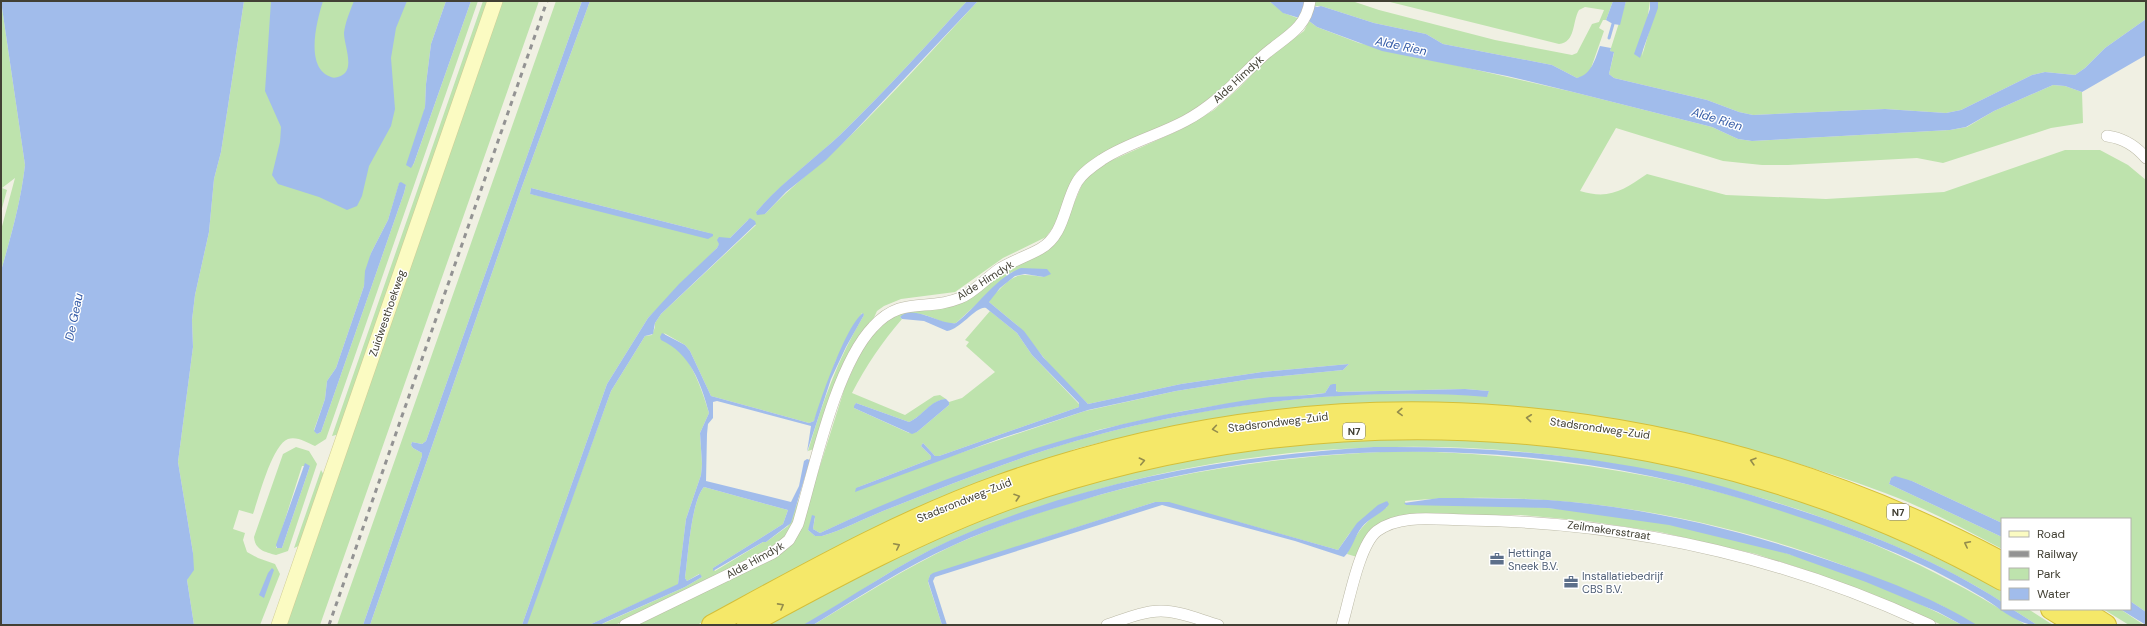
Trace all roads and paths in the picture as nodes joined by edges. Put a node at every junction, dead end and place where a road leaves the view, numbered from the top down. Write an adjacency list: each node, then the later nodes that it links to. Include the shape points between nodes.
1 (495, 1): 9 (street, Zuidwesthoekweg)
2 (1308, 9): 10 (street, Alde Himdyk, via 1297,30 1264,55 1207,108 1088,169 1077,182 1059,229 1041,248 1000,268 961,298 898,308 880,319 862,341 844,376 798,524 789,540 773,553)
3 (2107, 136): 4 (street, via 2119,137 2129,142)
4 (2146, 158)
5 (2001, 562): 11 (highway, Stadsrondweg-Zuid / N7, one-way to 11, via 1924,523 1852,493 1706,448 1649,434 1530,418 1404,412 1271,420 1195,432 1126,448 1000,484 854,548)
6 (2001, 580): 12 (highway, Stadsrondweg-Zuid / N7, one-way to 6, via 912,539 1008,500 1059,483 1197,449 1271,438 1404,429 1460,429 1583,440 1701,463 1783,486 1853,510 1910,534)
7 (2053, 610): 17 (highway)
8 (2083, 610): 18 (highway)
9 (279, 625)
10 (625, 625)
11 (712, 625)
12 (747, 625)
13 (1107, 625): 14 (street, via 1145,613 1162,611)
14 (1218, 625)
15 (1342, 625): 16 (street, Zeilmakersstraat, via 1363,553 1376,532 1399,520 1527,521 1586,526 1659,537 1755,559 1798,572 1875,600)
16 (1930, 625)
17 (2077, 625)
18 (2106, 625)

